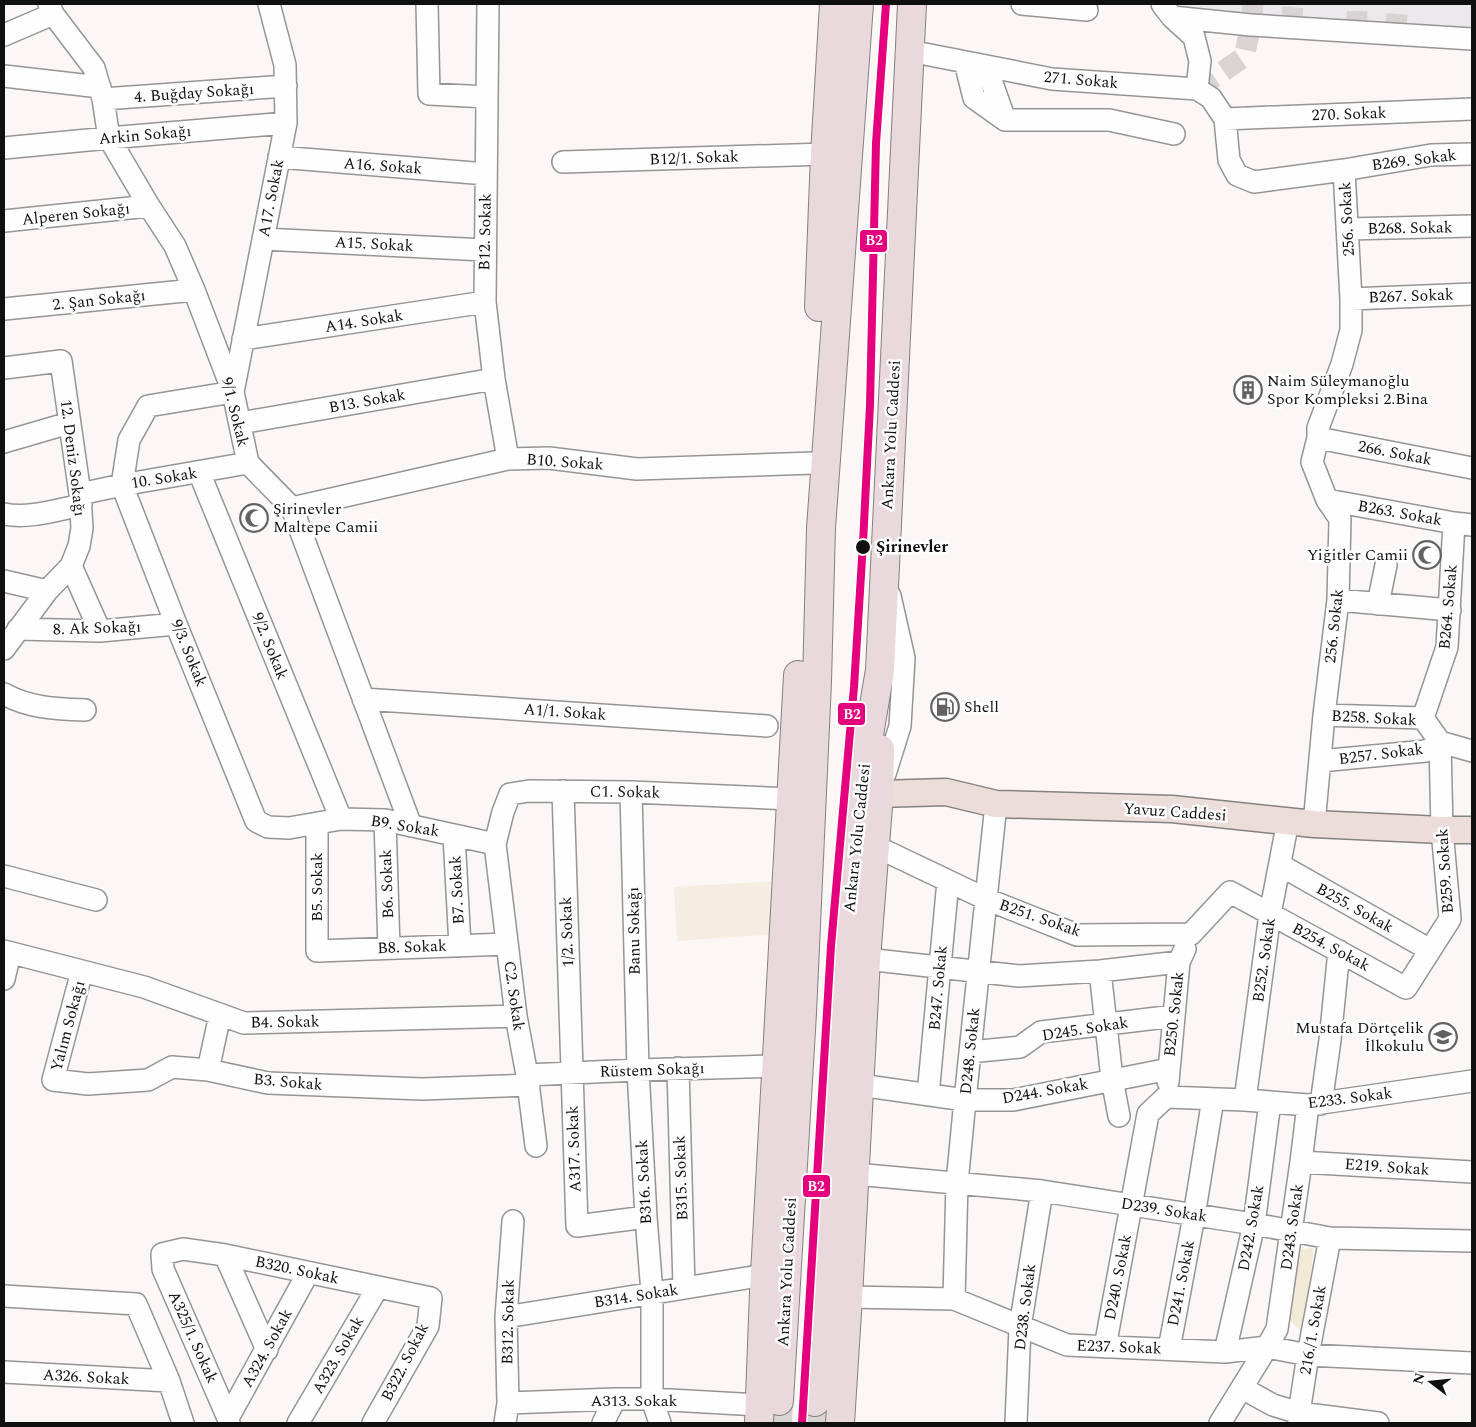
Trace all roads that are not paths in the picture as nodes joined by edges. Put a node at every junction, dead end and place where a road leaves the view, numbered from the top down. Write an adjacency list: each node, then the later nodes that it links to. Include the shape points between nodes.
1 (269, 4): 18 (street, A17. Sokak, via 285,65)
2 (427, 4): 21 (street, via 429,94)
3 (488, 4): 21 (street, B12. Sokak)
4 (834, 4): 29 (highway)
5 (859, 4): 66 (highway, Ankara Yolu Caddesi)
6 (912, 4): 54 (highway, Ankara Yolu Caddesi)
7 (927, 4): 14 (highway)
8 (1022, 4): 10 (street)
9 (51, 9): 12 (street); 20 (street, 9/1. Sokak, via 94,68)
10 (1088, 10)
11 (1167, 10): 13 (street, via 1259,25); 19 (street, via 1194,37 1200,61)
12 (4, 35)
13 (1472, 39)
14 (924, 54): 15 (street, 271. Sokak); 54 (highway, via 902,403)
15 (965, 62): 16 (street, 271. Sokak); 24 (street, via 974,98)
16 (986, 66): 19 (street, 271. Sokak, via 1052,79); 24 (street)
17 (4, 76): 20 (street, 4. Buğday Sokağı)
18 (286, 86): 20 (street, 4. Buğday Sokağı); 25 (street, A17. Sokak)
19 (1196, 89): 23 (street, via 1211,98)
20 (101, 93): 27 (street, 9/1. Sokak)
21 (487, 97): 34 (street, B12. Sokak)
22 (1472, 109): 23 (street, 270. Sokak)
23 (1225, 119): 33 (street, B269. Sokak, via 1229,160 1238,175 1254,182)
24 (1005, 120): 26 (street, via 1109,120)
25 (286, 123): 27 (street, Arkin Sokağı); 31 (street, A17. Sokak)
26 (1174, 134)
27 (109, 138): 28 (street, Arkin Sokağı); 35 (street, 9/1. Sokak)
28 (4, 148)
29 (825, 154): 32 (street, B12/1. Sokak); 57 (highway)
30 (1472, 154): 33 (street, B269. Sokak, via 1431,155)
31 (279, 157): 34 (street, A16. Sokak); 39 (street, A17. Sokak)
32 (563, 162)
33 (1344, 170): 38 (street, 256. Sokak)
34 (486, 174): 40 (street, B12. Sokak)
35 (149, 206): 36 (street, Alperen Sokağı); 41 (street, 9/1. Sokak, via 175,246)
36 (4, 221)
37 (1472, 226): 38 (street, B268. Sokak)
38 (1347, 229): 43 (street, 256. Sokak)
39 (263, 239): 40 (street, A15. Sokak); 46 (street, A17. Sokak)
40 (484, 250): 44 (street, B12. Sokak)
41 (194, 290): 45 (street, 2. Şan Sokağı); 49 (street, 9/1. Sokak)
42 (1472, 294): 43 (street, B267. Sokak)
43 (1351, 298): 52 (street, 256. Sokak, via 1351,330 1318,428)
44 (485, 302): 46 (street, A14. Sokak); 48 (street, B12. Sokak)
45 (4, 309)
46 (243, 339): 49 (street, A17. Sokak)
47 (4, 368): 50 (street, 12. Deniz Sokağı, via 61,361)
48 (494, 379): 51 (street, B13. Sokak); 55 (street, B12. Sokak)
49 (233, 392): 51 (street, 9/1. Sokak); 60 (street, via 148,406 129,440)
50 (69, 422): 53 (street); 61 (street, 12. Deniz Sokağı)
51 (240, 423): 56 (street, 9/1. Sokak)
52 (1318, 438): 58 (street, 266. Sokak); 62 (street, 256. Sokak, via 1312,462)
53 (4, 442)
54 (890, 454): 69 (highway, Ankara Yolu Caddesi)
55 (508, 459): 57 (street, B10. Sokak, via 548,458 637,469); 63 (street, B10. Sokak)
56 (248, 463): 59 (street, 10. Sokak); 63 (street, 9/1. Sokak)
57 (814, 463): 66 (highway)
58 (1472, 468)
59 (199, 472): 60 (street, 10. Sokak); 93 (street, 9/2. Sokak)
60 (122, 485): 61 (street, 10. Sokak); 75 (street, 9/3. Sokak)
61 (80, 499): 64 (street, 10. Sokak, via 42,513 17,517); 68 (street, 12. Deniz Sokağı, via 82,528)
62 (1328, 500): 65 (street, B263. Sokak); 72 (street, 256. Sokak, via 1340,519)
63 (292, 508): 80 (street, 9/1. Sokak)
64 (4, 514)
65 (1463, 524): 74 (street, B264. Sokak)
66 (820, 541): 91 (highway, via 800,652); 192 (highway, Ankara Yolu Caddesi, via 802,1004)
67 (1386, 565): 73 (street)
68 (71, 566): 71 (street, 12. Deniz Sokağı); 76 (street)
69 (885, 572): 78 (highway, Ankara Yolu Caddesi); 90 (street, via 904,658 900,726)
70 (4, 581): 71 (street)
71 (47, 591): 77 (street, 12. Deniz Sokağı)
72 (1338, 600): 73 (street); 82 (street, 256. Sokak)
73 (1378, 604): 74 (street)
74 (1450, 610): 83 (street, B264. Sokak, via 1447,647)
75 (176, 624): 76 (street, 8. Ak Sokağı); 96 (street, 9/3. Sokak)
76 (100, 630): 77 (street, 8. Ak Sokağı)
77 (8, 642)
78 (880, 670): 90 (highway); 190 (highway, Ankara Yolu Caddesi, via 857,805)
79 (4, 694): 81 (street, via 38,707)
80 (363, 699): 84 (street, A1/1. Sokak); 99 (street, 9/1. Sokak)
81 (84, 710)
82 (1324, 715): 83 (street, B258. Sokak); 87 (street, 256. Sokak)
83 (1423, 718): 85 (street, B258. Sokak)
84 (767, 726)
85 (1440, 742): 86 (street); 87 (street, B257. Sokak, via 1426,751); 100 (street, B259. Sokak)
86 (1472, 751)
87 (1320, 762): 98 (street, 256. Sokak)
88 (563, 791): 89 (street, C1. Sokak); 103 (street, C1. Sokak, via 510,794); 137 (street, 1/2. Sokak)
89 (631, 792): 91 (street, C1. Sokak); 136 (street, Banu Sokağı)
90 (880, 794): 92 (main road, Yavuz Caddesi, via 946,792); 104 (highway)
91 (792, 799): 132 (highway)
92 (996, 804): 95 (main road, Yavuz Caddesi, via 1172,809); 108 (street, D248. Sokak)
93 (341, 819): 94 (street, B9. Sokak); 97 (street, B9. Sokak)
94 (385, 820): 99 (street, B9. Sokak); 114 (street, B6. Sokak)
95 (1288, 821): 98 (main road, Yavuz Caddesi); 105 (street, B252. Sokak)
96 (256, 822): 97 (street, B9. Sokak, via 268,827 289,828)
97 (317, 823): 116 (street, B5. Sokak)
98 (1314, 824): 100 (main road, Yavuz Caddesi)
99 (411, 826): 102 (street, B9. Sokak)
100 (1442, 830): 101 (main road, Yavuz Caddesi); 115 (street, B259. Sokak, via 1450,919)
101 (1472, 830)
102 (454, 835): 103 (street, B9. Sokak); 113 (street, B7. Sokak)
103 (495, 844): 112 (street, C2. Sokak)
104 (875, 846): 107 (street, B251. Sokak); 119 (highway)
105 (1280, 865): 110 (street, B252. Sokak); 115 (street, B255. Sokak)
106 (4, 876): 109 (street)
107 (948, 881): 108 (street, B251. Sokak); 121 (street, B247. Sokak)
108 (986, 899): 111 (street, B251. Sokak, via 1078,935); 124 (street, D248. Sokak)
109 (96, 900)
110 (1270, 914): 111 (street, B254. Sokak, via 1230,892); 117 (street, B254. Sokak); 147 (street, B252. Sokak)
111 (1191, 934): 120 (street, B250. Sokak)
112 (507, 944): 113 (street, B8. Sokak); 128 (street, C2. Sokak)
113 (460, 946): 114 (street, B8. Sokak)
114 (390, 948): 116 (street, B8. Sokak)
115 (1430, 950): 126 (street, B259. Sokak)
116 (317, 951)
117 (1339, 951): 126 (street, B254. Sokak); 149 (street, D243. Sokak, via 1330,1040)
118 (7, 952): 122 (street, B4. Sokak); 125 (street)
119 (866, 960): 121 (street); 142 (highway)
120 (1179, 962): 123 (street); 129 (street, B250. Sokak)
121 (940, 968): 124 (street); 143 (street, B247. Sokak)
122 (82, 971): 127 (street, B4. Sokak, via 144,987); 139 (street, Yalım Sokağı)
123 (1100, 971): 124 (street, via 1019,976); 130 (street)
124 (979, 972): 131 (street, D248. Sokak)
125 (4, 978)
126 (1406, 988)
127 (220, 1015): 128 (street, B4. Sokak, via 244,1023); 135 (street)
128 (516, 1016): 140 (street, C2. Sokak)
129 (1174, 1016): 130 (street, D245. Sokak); 134 (street, B250. Sokak)
130 (1106, 1025): 131 (street, D245. Sokak, via 1041,1032 1020,1047); 138 (street)
131 (970, 1052): 146 (street, D248. Sokak)
132 (777, 1066): 133 (street, Rüstem Sokağı); 168 (highway)
133 (678, 1068): 136 (street, Rüstem Sokağı); 170 (street, B315. Sokak)
134 (1169, 1069): 138 (street, D244. Sokak); 144 (street, B250. Sokak)
135 (208, 1070): 139 (street, B3. Sokak, via 172,1067 148,1080 88,1084); 140 (street, B3. Sokak, via 268,1083 422,1089)
136 (638, 1070): 137 (street, Rüstem Sokağı); 159 (street, B316. Sokak)
137 (571, 1072): 140 (street, Rüstem Sokağı); 159 (street, A317. Sokak, via 577,1226)
138 (1112, 1079): 146 (street, D244. Sokak, via 1013,1100); 150 (street)
139 (53, 1080)
140 (527, 1080): 151 (street, C2. Sokak)
141 (1472, 1081): 149 (street, E233. Sokak)
142 (860, 1086): 143 (street, D244. Sokak); 154 (highway)
143 (928, 1095): 146 (street, D244. Sokak)
144 (1166, 1097): 145 (street, E233. Sokak); 157 (street, D240. Sokak, via 1148,1114)
145 (1213, 1099): 147 (street, E233. Sokak); 158 (street, D241. Sokak)
146 (965, 1100): 155 (street, D248. Sokak)
147 (1245, 1100): 148 (street, E233. Sokak)
148 (1270, 1102): 149 (street, E233. Sokak); 161 (street, D242. Sokak)
149 (1314, 1104): 152 (street, D243. Sokak)
150 (1119, 1116)
151 (536, 1146)
152 (1301, 1162): 153 (street, E219. Sokak); 162 (street, D243. Sokak)
153 (1472, 1172)
154 (855, 1174): 155 (street, D239. Sokak); 174 (highway)
155 (957, 1183): 156 (street, D239. Sokak); 175 (street, D248. Sokak)
156 (1042, 1191): 157 (street, D239. Sokak); 177 (street, D238. Sokak)
157 (1132, 1204): 158 (street, D239. Sokak); 178 (street, D240. Sokak)
158 (1194, 1216): 161 (street, D239. Sokak); 180 (street, D241. Sokak)
159 (646, 1217): 171 (street, B316. Sokak)
160 (513, 1221): 176 (street, B312. Sokak)
161 (1254, 1224): 162 (street, D239. Sokak); 182 (street, D242. Sokak)
162 (1291, 1231): 163 (street, D239. Sokak); 179 (street, D243. Sokak, via 1277,1329)
163 (1330, 1238): 164 (street, D239. Sokak); 183 (street, 216./1. Sokak)
164 (1472, 1241)
165 (162, 1254): 166 (street, B320. Sokak, via 183,1249); 195 (street, A325/1. Sokak, via 163,1269)
166 (225, 1255): 167 (street, B320. Sokak); 181 (street)
167 (308, 1273): 169 (street, B320. Sokak); 181 (street, A324. Sokak)
168 (765, 1275): 170 (street, B314. Sokak); 192 (highway)
169 (378, 1287): 173 (street, B320. Sokak); 197 (street, A323. Sokak)
170 (684, 1288): 171 (street, B314. Sokak)
171 (652, 1294): 176 (street, B314. Sokak); 189 (street, B316. Sokak)
172 (4, 1296): 186 (street, via 136,1304)
173 (431, 1298): 198 (street, B322. Sokak, via 428,1326)
174 (848, 1298): 175 (street, E237. Sokak); 194 (highway)
175 (954, 1299): 177 (street, E237. Sokak)
176 (506, 1317): 191 (street, B312. Sokak)
177 (1020, 1327): 178 (street, E237. Sokak, via 1066,1345); 201 (street, D238. Sokak)
178 (1105, 1347): 180 (street, E237. Sokak)
179 (1267, 1347): 182 (street, E237. Sokak); 183 (street, E237. Sokak); 187 (street, D243. Sokak)
180 (1168, 1349): 182 (street, E237. Sokak)
181 (267, 1350): 195 (street, A324. Sokak)
182 (1225, 1352)
183 (1308, 1355): 184 (street, E237. Sokak); 193 (street, 216./1. Sokak)
184 (1472, 1363)
185 (4, 1372): 186 (street, A326. Sokak)
186 (169, 1382): 196 (street)
187 (1242, 1388): 193 (street); 202 (street, D243. Sokak)
188 (615, 1399): 189 (street, A313. Sokak); 191 (street, A313. Sokak); 199 (street)
189 (652, 1399): 192 (street, A313. Sokak); 200 (street, B316. Sokak)
190 (815, 1402)
191 (507, 1413)
192 (764, 1414)
193 (1299, 1418): 203 (street)
194 (838, 1420)
195 (229, 1421)
196 (183, 1423)
197 (298, 1423)
198 (373, 1423)
199 (603, 1423)
200 (660, 1423)
201 (1016, 1423)
202 (1220, 1423)
203 (1378, 1423)

